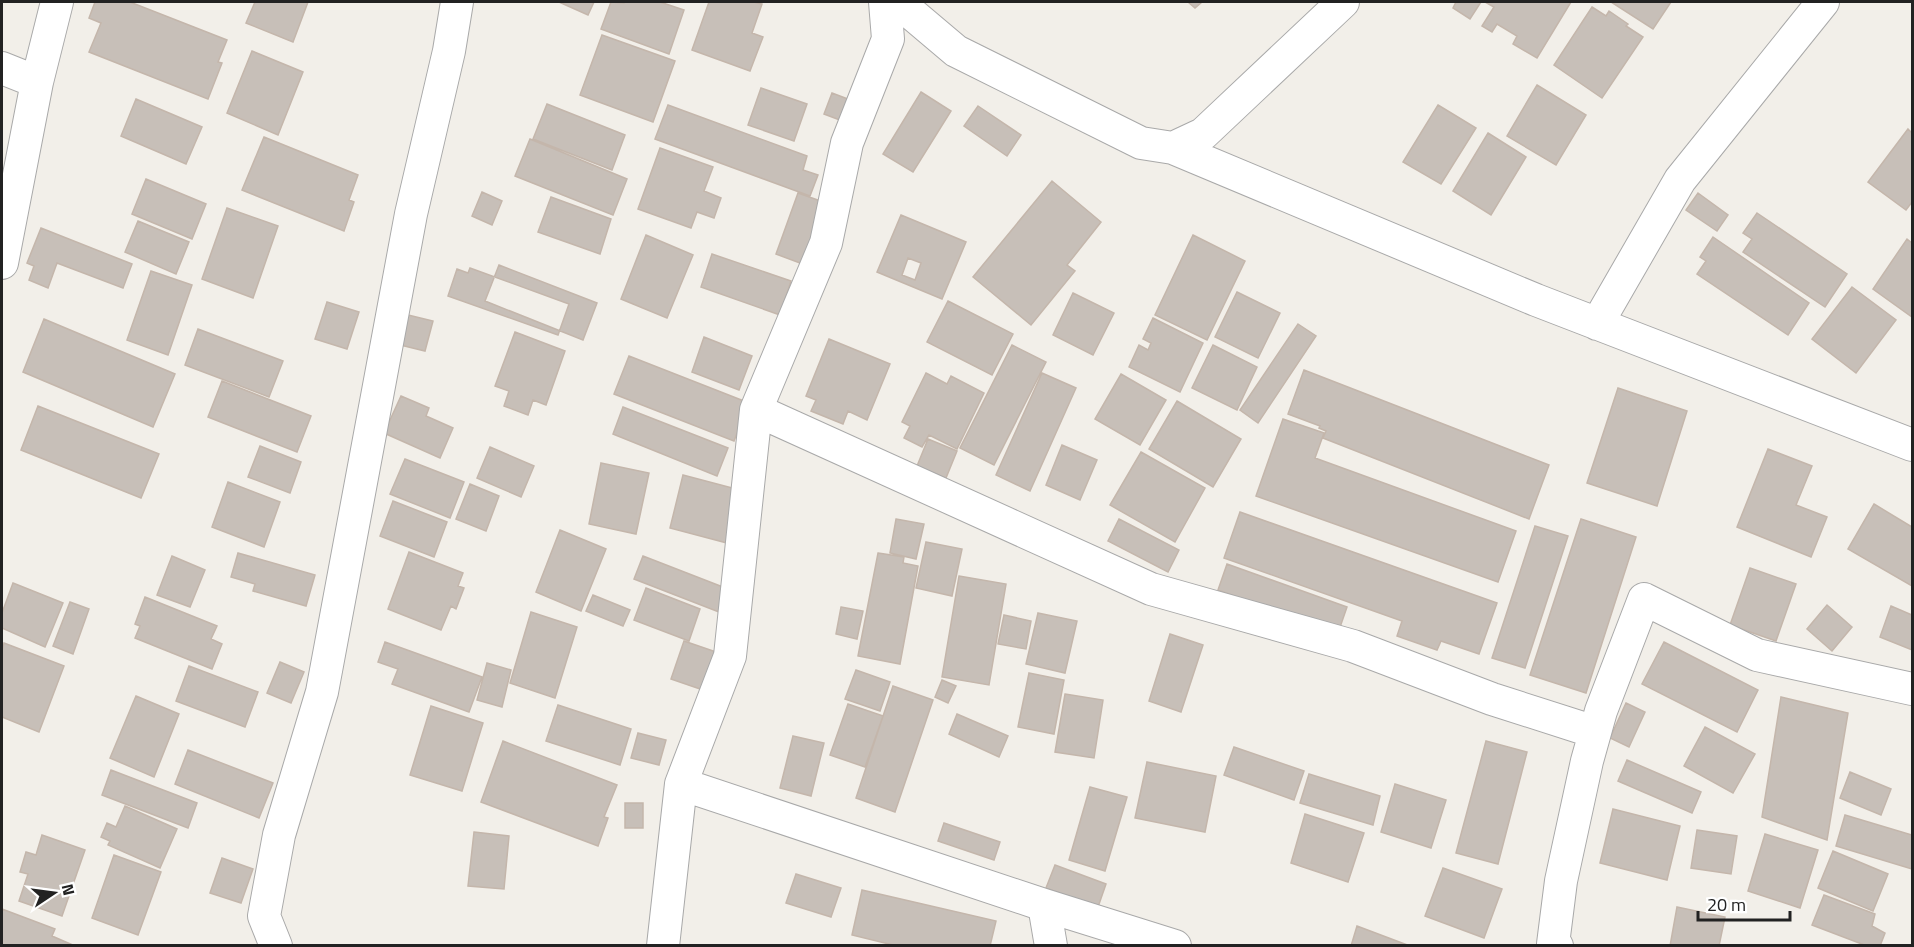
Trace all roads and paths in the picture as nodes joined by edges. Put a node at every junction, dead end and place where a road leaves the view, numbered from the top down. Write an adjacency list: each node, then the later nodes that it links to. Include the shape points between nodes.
1 (57, 2): 8 (street)
2 (457, 2): 18 (street, via 411,214 322,692 277,846 264,916)
3 (885, 2): 12 (street, via 888,39 847,144 826,243)
4 (898, 2): 9 (street, via 956,51 1140,143)
5 (1343, 2): 9 (street, via 1203,134)
6 (1823, 2): 11 (street, via 1680,180)
7 (2, 68): 8 (street)
8 (37, 82): 10 (street)
9 (1173, 147): 11 (street)
10 (2, 263)
11 (1598, 324): 13 (street)
12 (756, 410): 15 (street, via 1151,589 1353,646 1492,699); 16 (street, via 730,656)
13 (1912, 445)
14 (1912, 689): 15 (street, via 1757,655 1644,599)
15 (1594, 732): 22 (street, via 1561,881)
16 (681, 784): 17 (street); 19 (street)
17 (1044, 905): 20 (street); 21 (street)
18 (276, 945)
19 (663, 945)
20 (1052, 945)
21 (1175, 945)
22 (1554, 945)

